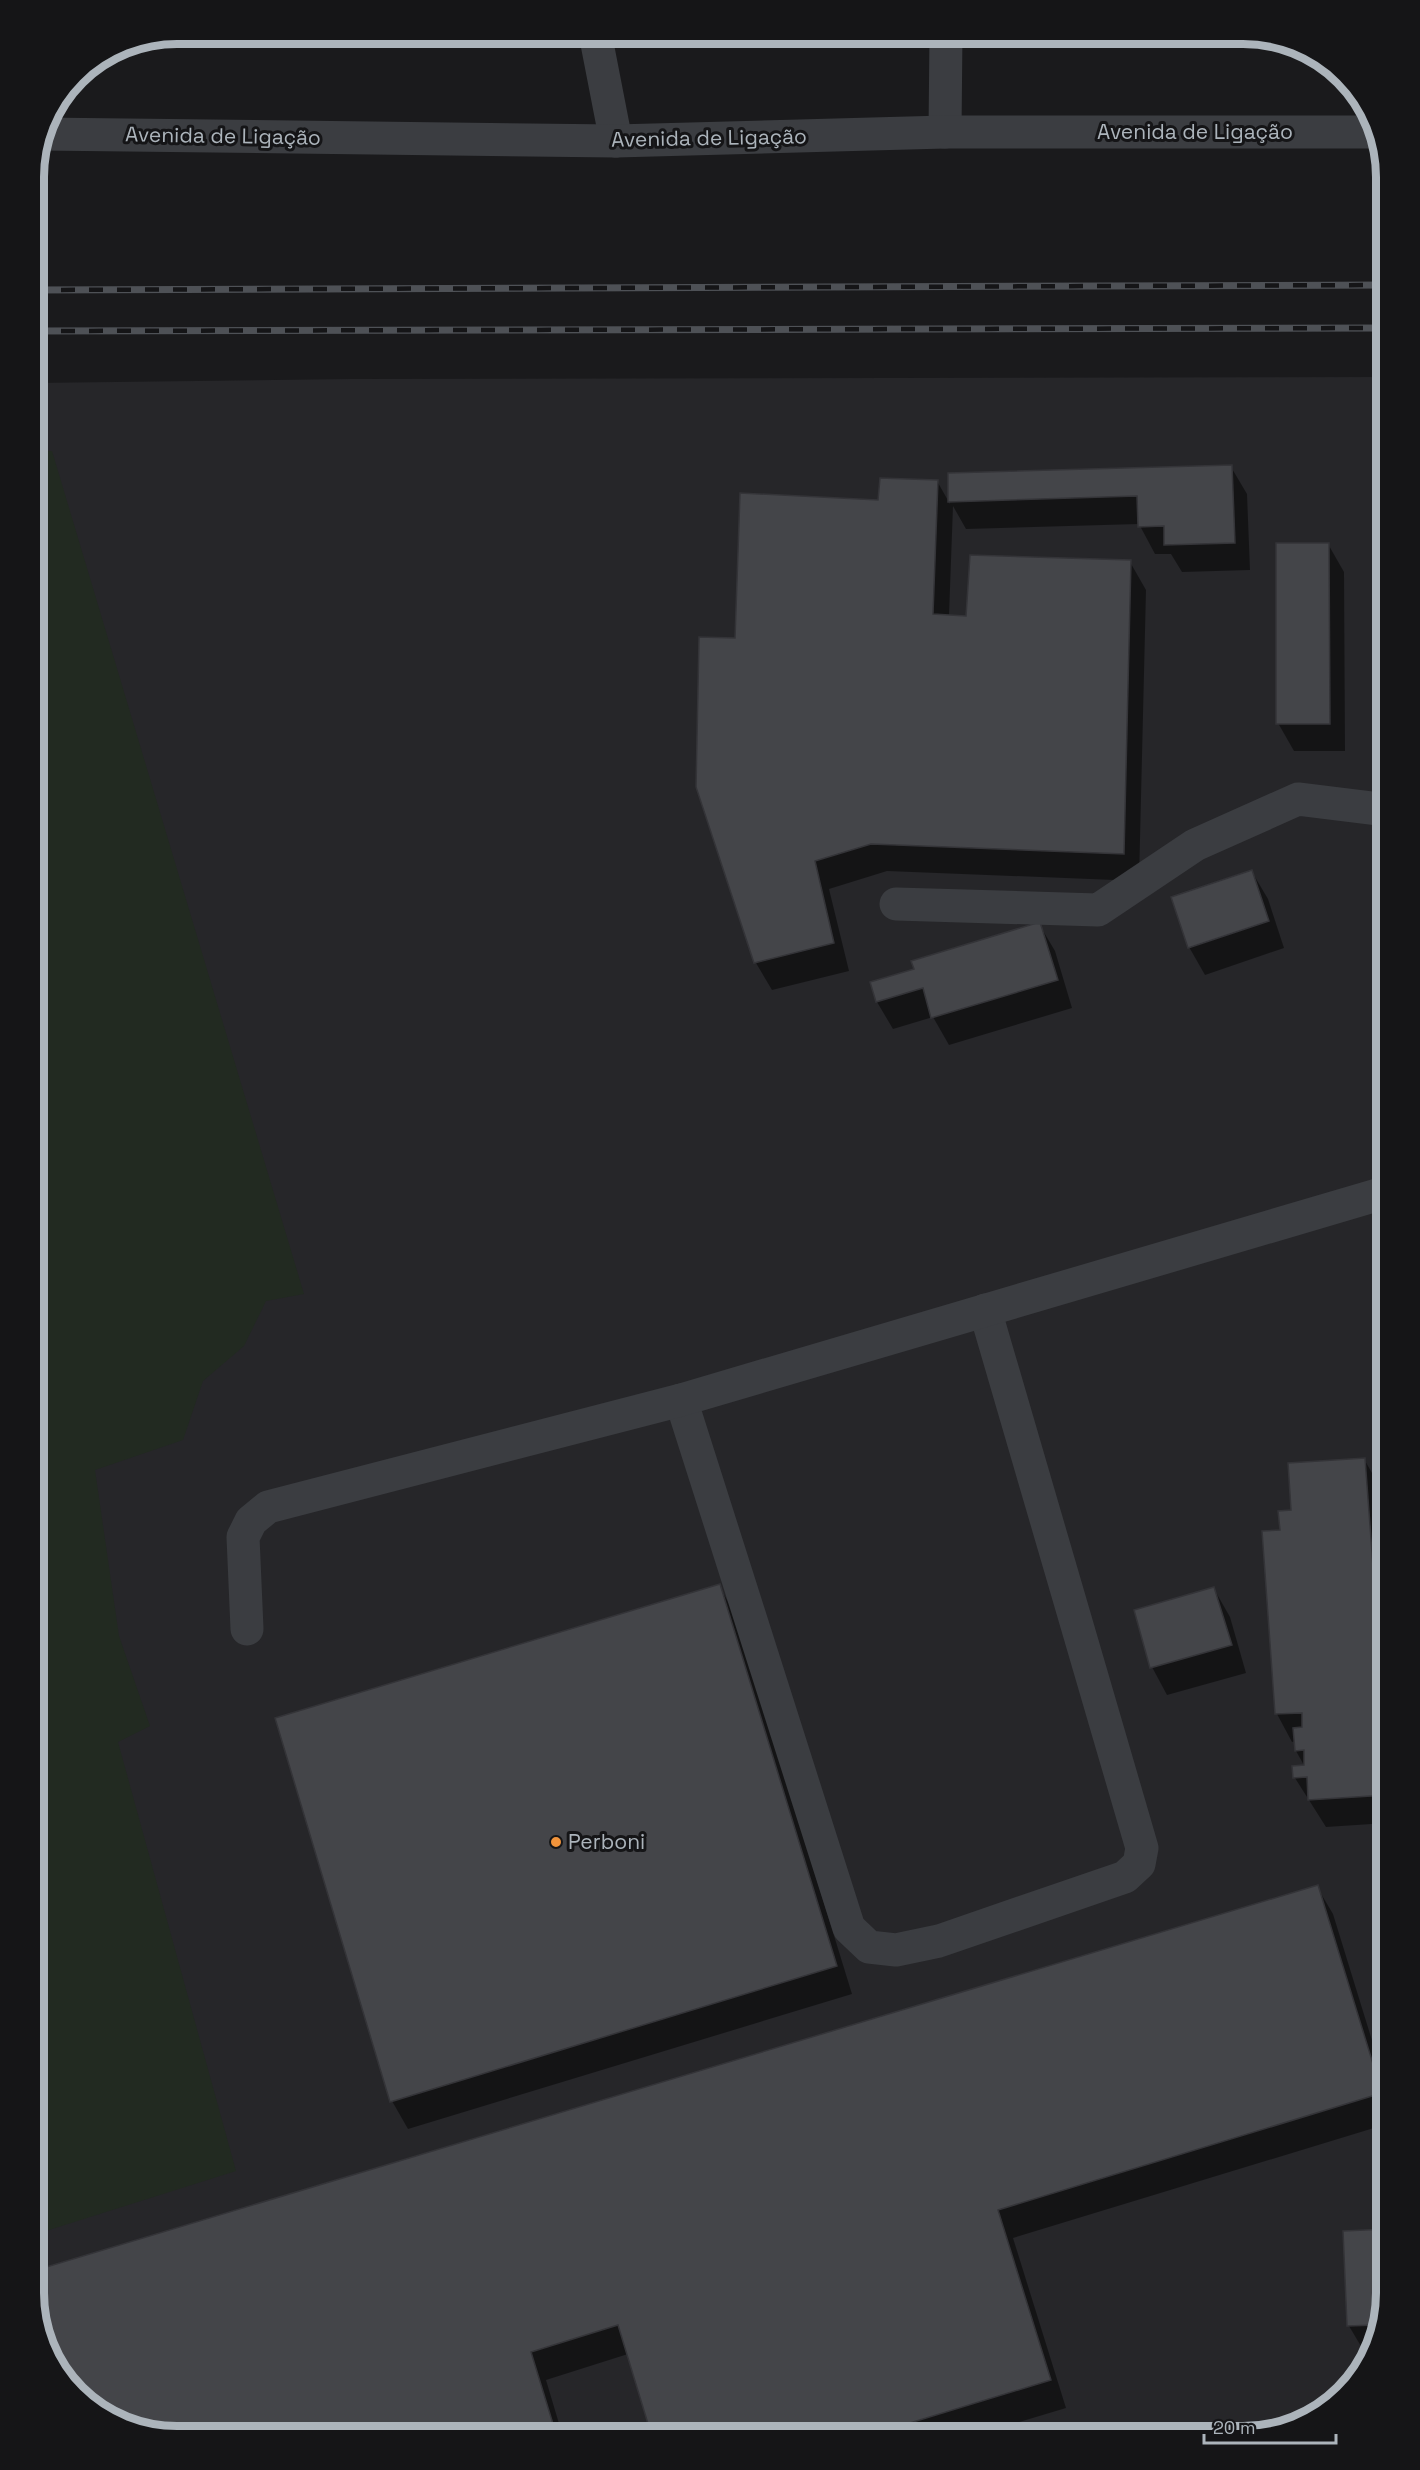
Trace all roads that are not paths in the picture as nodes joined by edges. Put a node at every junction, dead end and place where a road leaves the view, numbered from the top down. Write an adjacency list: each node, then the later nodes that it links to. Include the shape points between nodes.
1 (597, 44): 6 (street)
2 (946, 44): 3 (street)
3 (945, 132): 4 (street, Avenida de Ligação); 6 (street, Avenida de Ligação)
4 (1368, 132)
5 (51, 134): 6 (street, Avenida de Ligação)
6 (616, 141)
7 (1376, 809): 8 (street, via 1298,799 1195,845 1098,910)
8 (896, 904)
9 (1376, 1195): 10 (street)
10 (985, 1311): 11 (street); 11 (street, via 1142,1848 1139,1864 1125,1877 939,1941 896,1950 869,1947 849,1928)
11 (681, 1400): 12 (street, via 268,1507 251,1521 243,1537)
12 (247, 1629)

